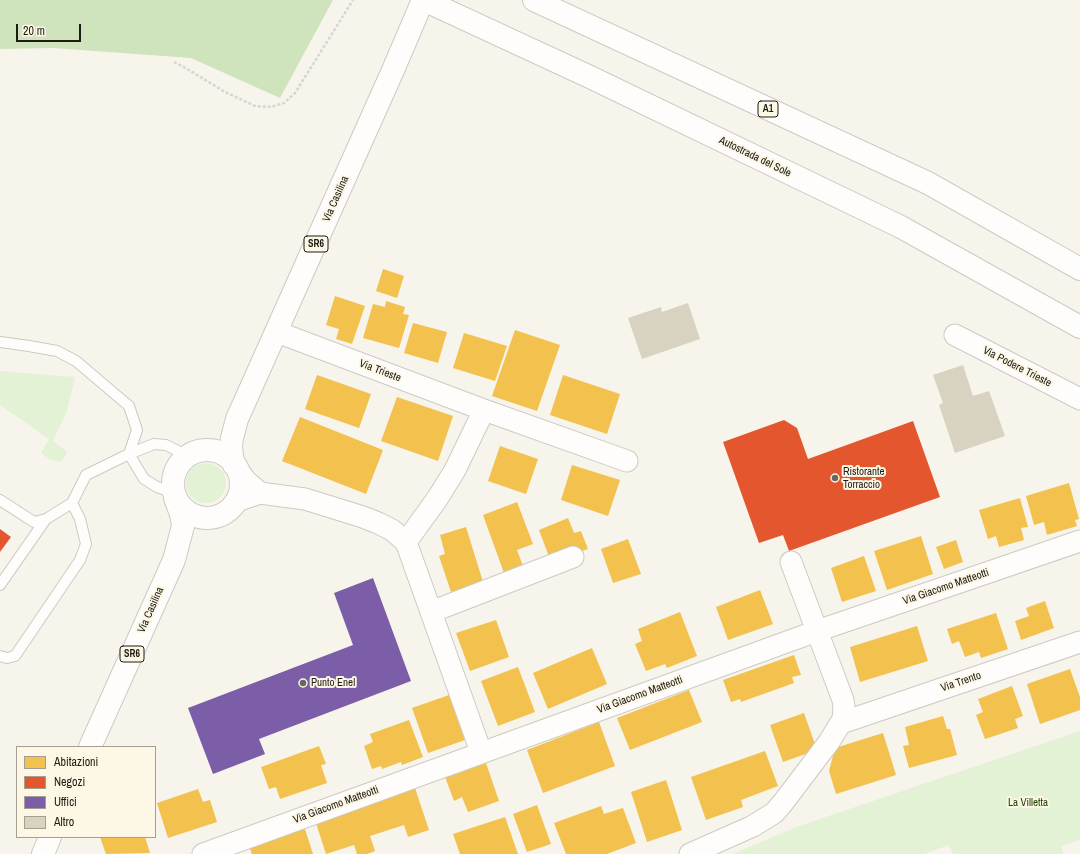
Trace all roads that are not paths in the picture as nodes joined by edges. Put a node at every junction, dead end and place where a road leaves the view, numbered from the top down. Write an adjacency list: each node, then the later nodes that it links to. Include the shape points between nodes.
1 (423, 0): 4 (main road, Autostrada del Sole, via 590,77 901,227); 5 (main road, Via Casilina / SR6)
2 (534, 0): 3 (main road, A1, via 928,183)
3 (1080, 268)
4 (1080, 327)
5 (277, 332): 9 (street, Via Trieste); 10 (main road, Via Casilina / SR6)
6 (955, 335): 8 (street, Via Podere Trieste)
7 (0, 342): 11 (lane, via 57,351 76,361 129,406 137,430)
8 (1080, 399)
9 (484, 410): 13 (street, Via Trieste); 23 (street, via 455,470)
10 (237, 420): 12 (main road, Via Casilina / SR6, via 229,433 208,448); 14 (main road, Via Casilina / SR6, via 231,446)
11 (129, 454): 12 (lane, via 154,444 166,445); 16 (lane, via 144,479); 19 (lane, via 86,475)
12 (193, 454): 14 (main road, via 206,450 220,453); 16 (main road, SR6, via 181,462 174,474)
13 (627, 461)
14 (236, 467): 15 (street, via 246,481); 18 (main road, SR6, via 241,488)
15 (260, 493): 18 (street); 23 (street, via 305,499 363,517 385,526)
16 (174, 496): 20 (main road, via 180,506 191,515 205,519); 25 (main road, Via Casilina / SR6, via 183,526)
17 (0, 500): 21 (lane, via 34,522)
18 (236, 501): 20 (main road, SR6, via 227,512)
19 (72, 503): 21 (lane); 31 (lane, via 80,519 86,544 80,560 15,656)
20 (214, 518): 25 (main road, Via Casilina / SR6, via 193,535)
21 (46, 519): 27 (lane)
22 (1080, 541): 29 (street, Via Giacomo Matteotti)
23 (406, 542): 28 (street)
24 (573, 557): 28 (street)
25 (174, 560): 33 (main road, Via Casilina / SR6)
26 (791, 562): 29 (street)
27 (0, 585)
28 (431, 612): 34 (street)
29 (817, 631): 32 (street, via 843,700 844,712); 34 (street, Via Giacomo Matteotti)
30 (1080, 642): 32 (street, Via Trento)
31 (0, 656)
32 (841, 723): 38 (street, via 774,813 753,826)
33 (90, 746)
34 (481, 752): 37 (street, Via Giacomo Matteotti)
35 (50, 838): 36 (main road)
36 (43, 854)
37 (203, 854)
38 (690, 854)

